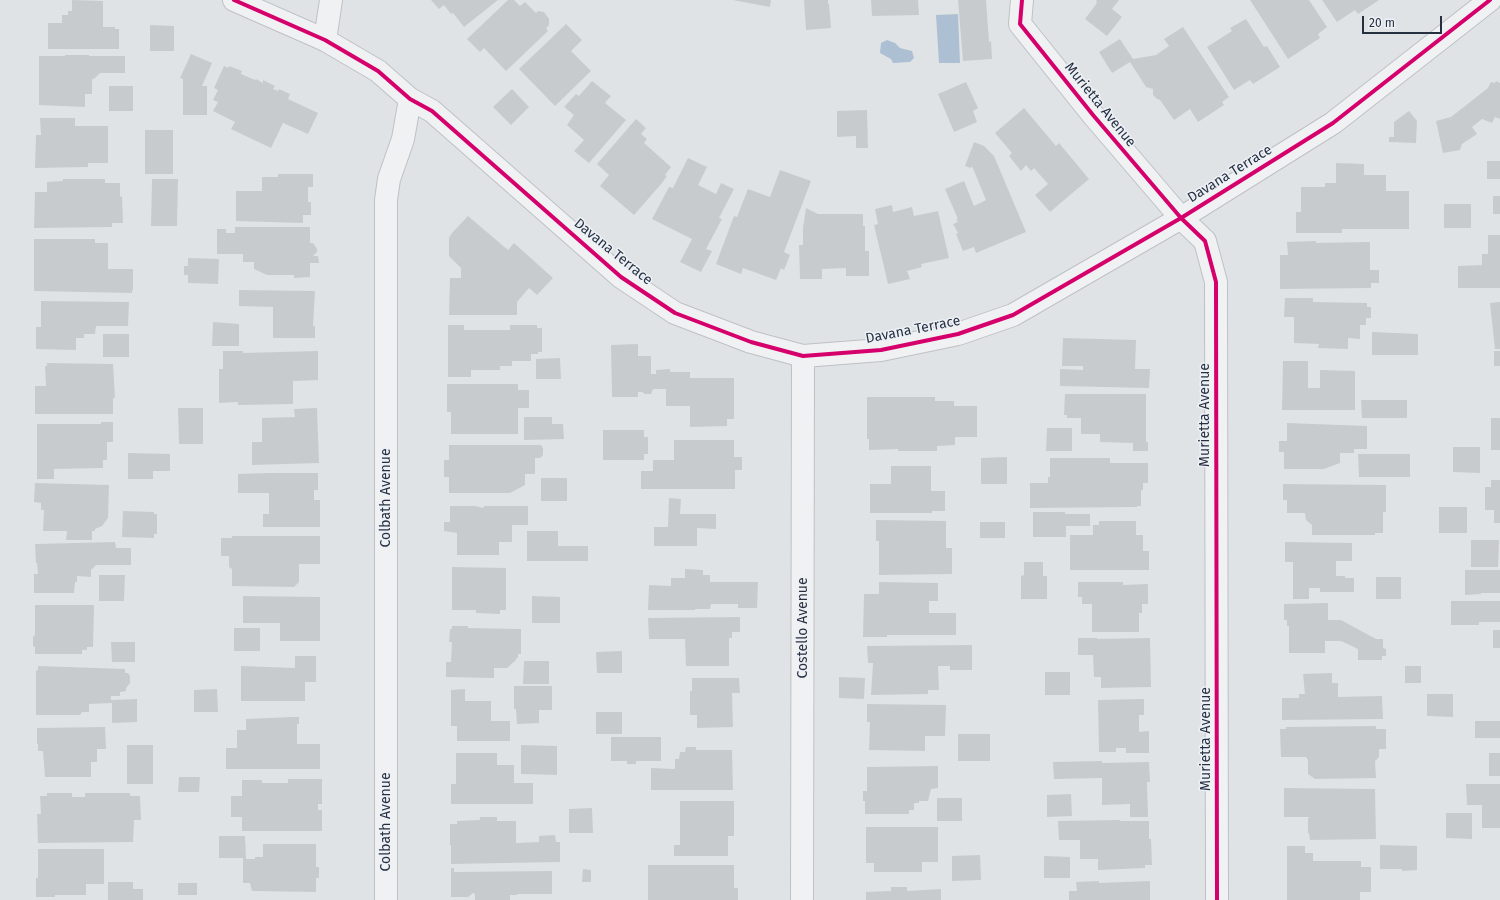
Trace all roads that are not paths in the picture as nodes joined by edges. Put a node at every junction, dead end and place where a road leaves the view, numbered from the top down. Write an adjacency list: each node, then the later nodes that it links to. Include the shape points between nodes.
1 (234, 0): 5 (street, Davana Terrace)
2 (331, 0): 5 (street)
3 (1022, 0): 7 (street, Murietta Avenue, via 1020,24)
4 (1490, 0): 7 (street, Davana Terrace, via 1333,123)
5 (325, 40): 6 (street, Davana Terrace, via 378,71)
6 (410, 99): 8 (street, Davana Terrace, via 432,112 621,277 675,313 751,342); 9 (street, Colbath Avenue, via 403,139 389,179 386,200)
7 (1181, 218): 8 (street, Davana Terrace, via 1013,315 958,334 881,350); 11 (street, Murietta Avenue, via 1205,241 1216,282)
8 (804, 356): 10 (street, Costello Avenue)
9 (386, 900)
10 (802, 900)
11 (1217, 900)

